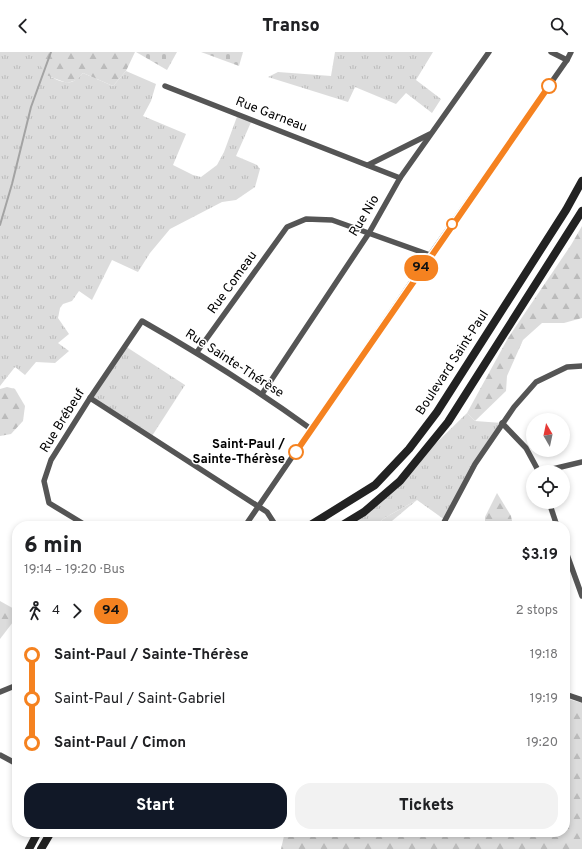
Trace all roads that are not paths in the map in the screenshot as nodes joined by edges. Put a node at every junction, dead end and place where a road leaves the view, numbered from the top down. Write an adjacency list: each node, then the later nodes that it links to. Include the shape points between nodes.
1 (489, 52): 6 (street, Rue Nio)
2 (551, 52): 4 (street)
3 (571, 52): 4 (street)
4 (567, 60): 12 (street)
5 (165, 86): 7 (street, Rue Garneau)
6 (432, 133): 7 (street); 8 (street, Rue Nio)
7 (368, 165): 8 (street, Rue Garneau)
8 (400, 178): 11 (street, Rue Nio)
9 (582, 181): 28 (main road, Boulevard Saint-Paul, via 437,412 409,449 375,485)
10 (582, 211): 29 (main road, Boulevard Saint-Paul, via 448,422 400,481 364,512)
11 (369, 233): 12 (street); 14 (street, Rue Comeau, via 332,220 306,219 287,227); 16 (street, Rue Nio)
12 (430, 255): 19 (street)
13 (142, 321): 14 (street, Rue Sainte-Thérèse); 17 (street, Rue Brébeuf)
14 (197, 352): 16 (street, Rue Sainte-Thérèse)
15 (582, 366): 18 (street, via 567,367 536,382)
16 (262, 394): 19 (street, Rue Sainte-Thérèse)
17 (90, 398): 23 (street); 25 (street, Rue Brébeuf, via 51,460 44,481 49,503)
18 (502, 423): 21 (street, via 526,448); 30 (street, via 474,464)
19 (311, 429): 23 (street)
20 (582, 462): 22 (street)
21 (536, 465)
22 (569, 465)
23 (258, 507): 26 (street); 27 (street, via 267,512)
24 (551, 509): 31 (street)
25 (79, 521)
26 (248, 521)
27 (273, 521)
28 (317, 521)
29 (349, 521)
30 (445, 521)
31 (555, 521)
32 (570, 563): 33 (street)
33 (582, 596)
34 (12, 687): 35 (street)
35 (0, 692)
36 (570, 696): 37 (street)
37 (582, 700)
38 (0, 755): 39 (street)
39 (12, 761)
40 (35, 837): 42 (main road)
41 (48, 837): 43 (main road)
42 (29, 849)
43 (41, 849)

